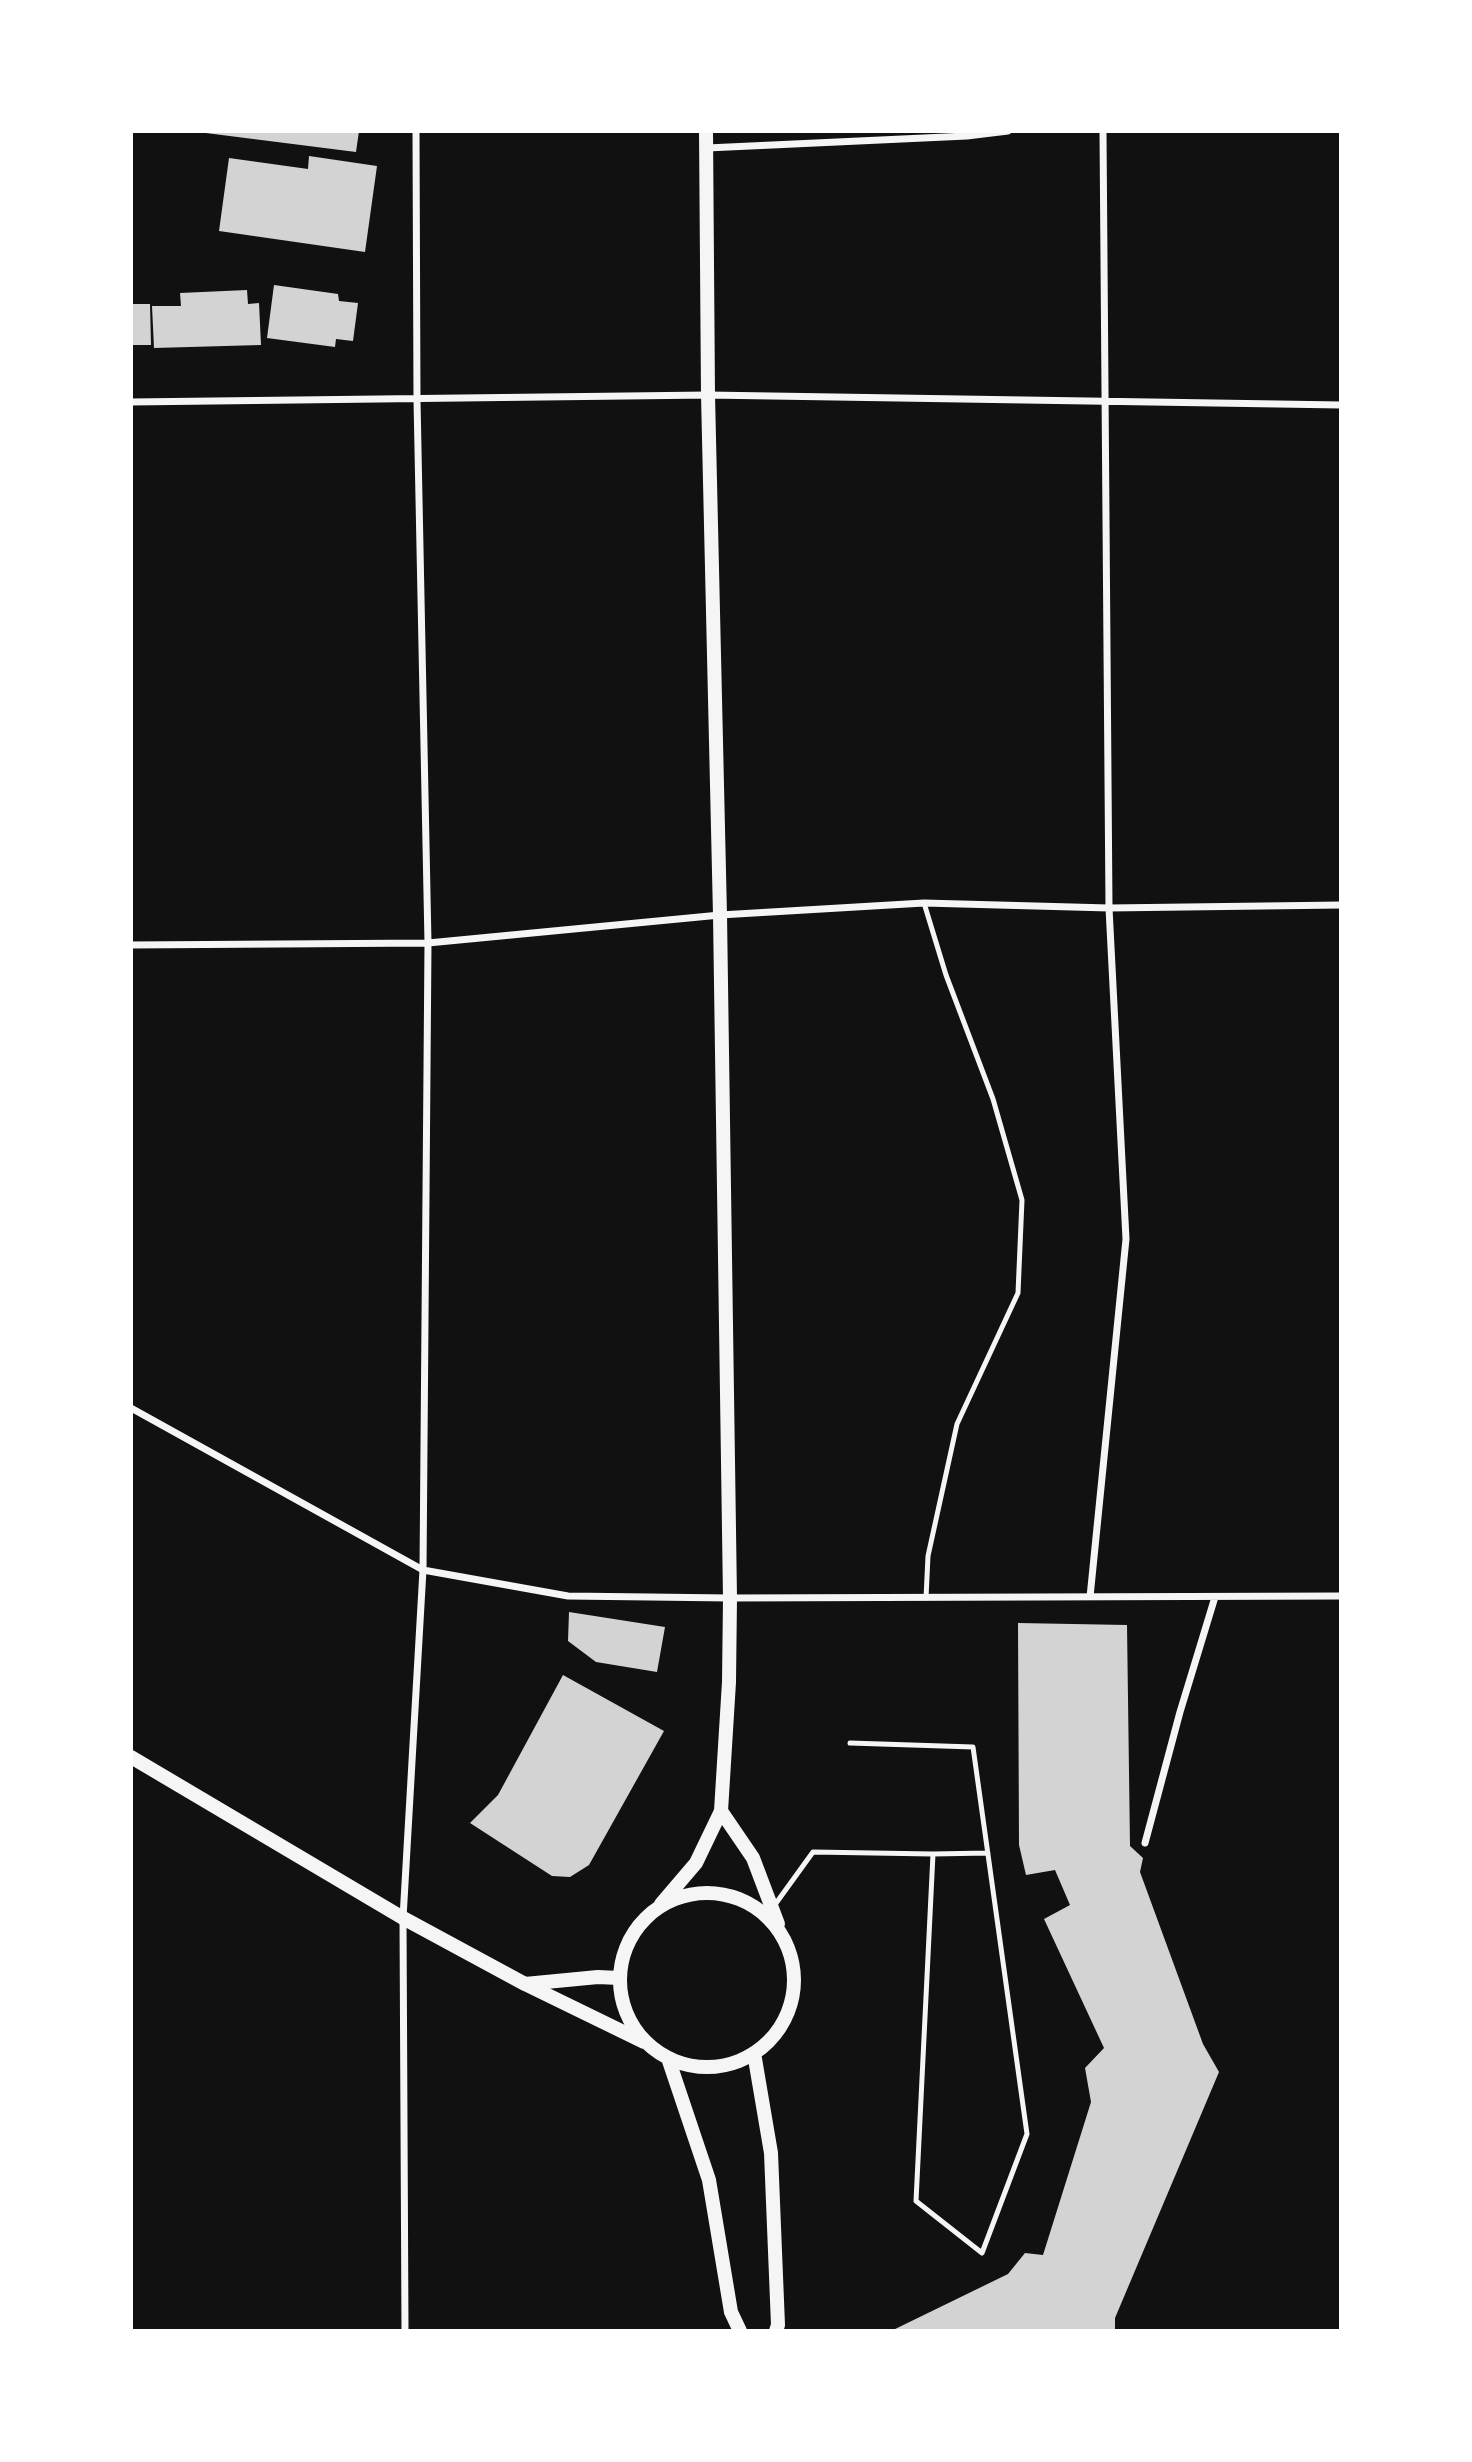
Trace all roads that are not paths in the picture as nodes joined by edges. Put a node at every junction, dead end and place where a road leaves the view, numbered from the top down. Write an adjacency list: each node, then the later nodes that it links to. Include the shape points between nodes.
1 (416, 131): 7 (street)
2 (706, 131): 5 (main road)
3 (1008, 131): 5 (street)
4 (1103, 131): 8 (street)
5 (706, 148): 6 (main road)
6 (708, 395): 7 (street); 8 (street); 14 (main road)
7 (417, 400): 9 (street); 15 (street)
8 (1104, 401): 10 (street); 13 (street)
9 (131, 402)
10 (1341, 405)
11 (924, 904): 13 (street); 14 (street); 23 (lane, via 993,1099 1022,1200 1018,1293 957,1424 928,1556)
12 (1341, 905): 13 (street)
13 (1109, 908): 20 (street, via 1126,1239)
14 (720, 915): 15 (street); 22 (main road)
15 (428, 943): 16 (street); 18 (street)
16 (131, 945)
17 (131, 1408): 18 (street)
18 (424, 1570): 22 (street, via 568,1596); 32 (street)
19 (1341, 1596): 21 (street)
20 (1090, 1597): 21 (street); 23 (street)
21 (1215, 1597): 27 (street)
22 (730, 1598): 23 (street); 26 (main road)
23 (926, 1598)
24 (850, 1743): 28 (lane, via 973,1747)
25 (131, 1757): 32 (main road)
26 (721, 1811): 30 (main road, via 696,1863); 31 (main road, via 753,1858)
27 (1145, 1843)
28 (988, 1853): 29 (lane); 29 (lane, via 1027,2134 982,2253 916,2201)
29 (933, 1854): 31 (lane, via 813,1852)
30 (657, 1908): 33 (main road, via 684,1896 704,1894 743,1901 767,1917); 34 (main road, via 637,1927 624,1951)
31 (772, 1909): 33 (main road)
32 (403, 1918): 35 (main road); 39 (street)
33 (785, 1941): 37 (main road, via 792,1961 791,2003 783,2023)
34 (620, 1978): 35 (main road); 36 (main road, via 622,2003)
35 (525, 1984): 36 (main road)
36 (648, 2044): 38 (main road)
37 (754, 2053): 38 (main road, via 712,2067 689,2066); 41 (main road, via 771,2153)
38 (668, 2058): 40 (main road, via 709,2180 731,2312)
39 (405, 2331)
40 (740, 2331)
41 (776, 2331)

